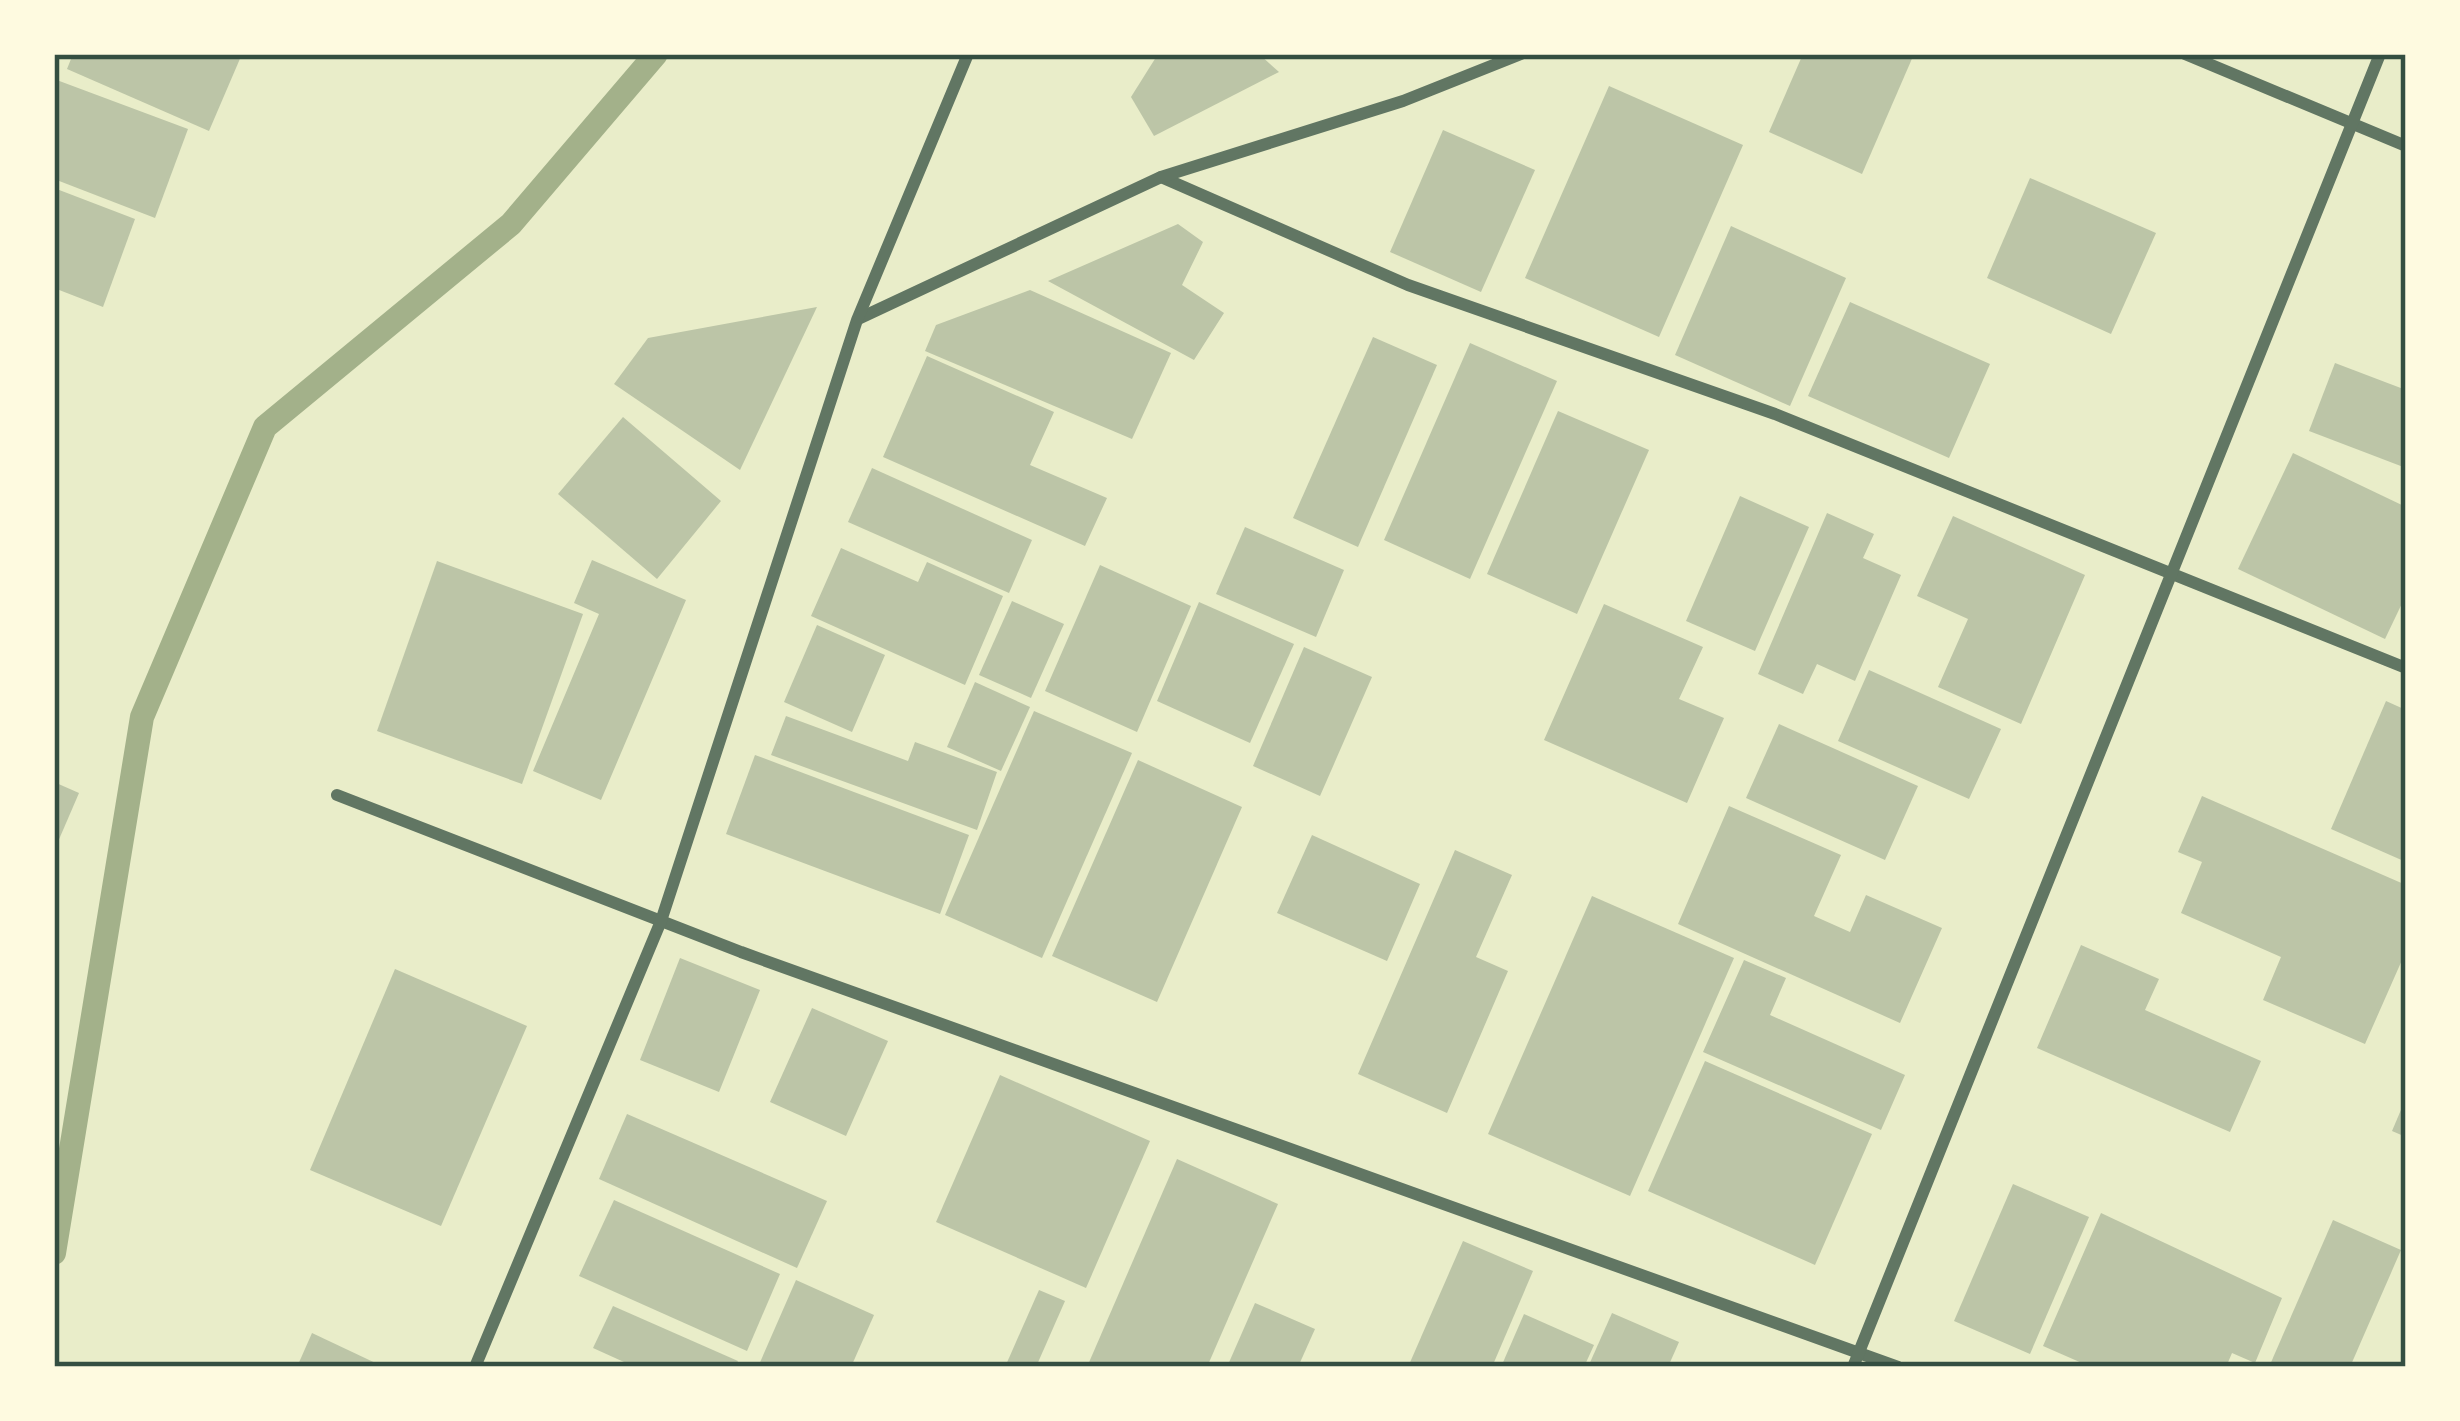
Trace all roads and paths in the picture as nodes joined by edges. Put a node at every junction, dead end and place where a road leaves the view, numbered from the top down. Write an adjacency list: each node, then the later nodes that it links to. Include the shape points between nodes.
1 (968, 54): 8 (street)
2 (1521, 54): 7 (street)
3 (2185, 54): 5 (street)
4 (2380, 54): 5 (street)
5 (2352, 122): 6 (street); 9 (street)
6 (2406, 146)
7 (1161, 177): 8 (street); 9 (street, via 1408,285 1775,414)
8 (857, 320): 12 (street)
9 (2171, 571): 10 (street); 13 (street)
10 (2406, 668)
11 (337, 795): 12 (street)
12 (661, 922): 13 (street); 14 (street)
13 (1859, 1352): 15 (street); 16 (street)
14 (475, 1367)
15 (1853, 1367)
16 (1898, 1367)

